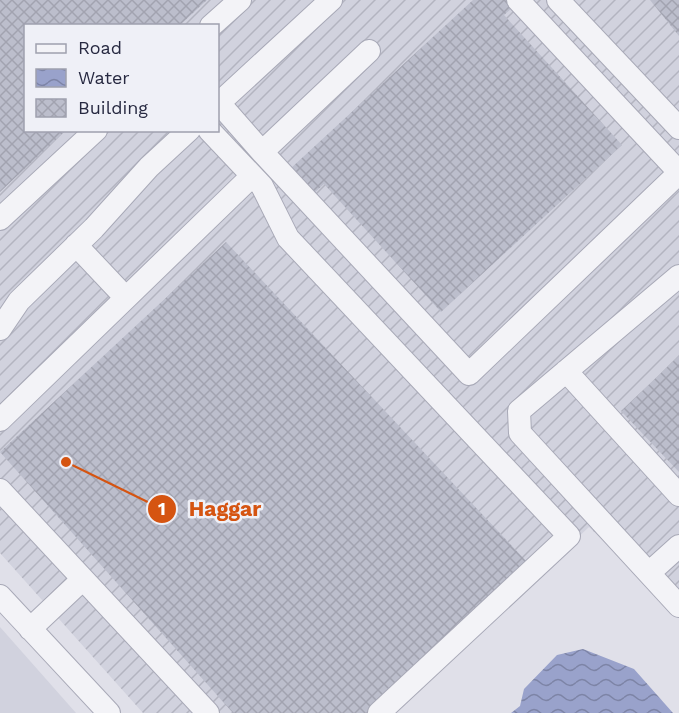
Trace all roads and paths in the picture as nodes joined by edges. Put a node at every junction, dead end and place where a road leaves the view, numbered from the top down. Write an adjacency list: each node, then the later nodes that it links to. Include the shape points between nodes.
1 (240, 0): 5 (street)
2 (331, 0): 7 (street)
3 (518, 0): 14 (street)
4 (558, 0): 9 (street)
5 (213, 24)
6 (369, 51): 13 (street)
7 (219, 102)
8 (219, 104): 13 (street)
9 (679, 128)
10 (94, 132): 16 (street)
11 (187, 132): 17 (street)
12 (211, 132): 15 (street)
13 (262, 152): 14 (street, via 469,374)
14 (679, 172)
15 (252, 176): 19 (street); 34 (street, via 262,186 288,238 569,536)
16 (0, 219)
17 (76, 245): 19 (street); 20 (street)
18 (679, 276): 22 (street)
19 (126, 298): 23 (street)
20 (10, 307): 21 (street)
21 (0, 328)
22 (566, 371): 25 (street); 27 (street, via 519,411 520,433)
23 (0, 420)
24 (0, 490): 28 (street)
25 (679, 495)
26 (679, 546): 27 (street)
27 (649, 573): 30 (street)
28 (83, 579): 31 (street); 33 (street)
29 (0, 596): 31 (street)
30 (679, 606)
31 (30, 629): 32 (street)
32 (109, 713)
33 (208, 713)
34 (379, 713)

